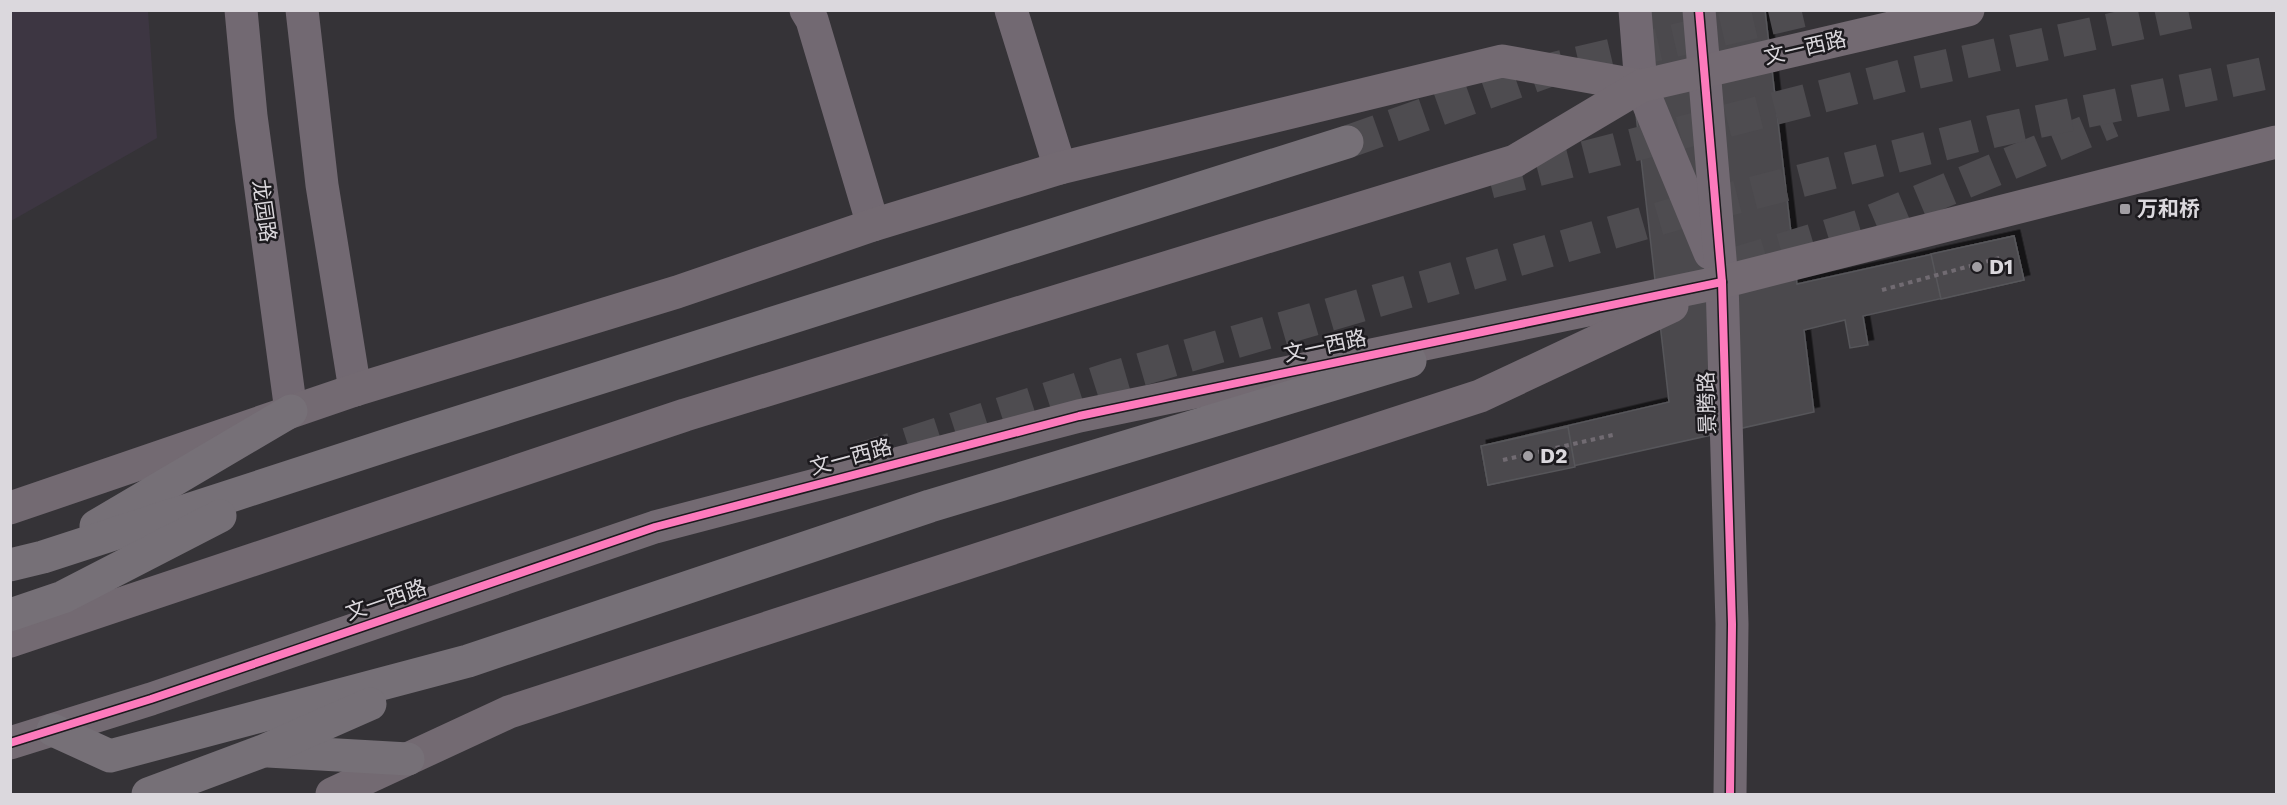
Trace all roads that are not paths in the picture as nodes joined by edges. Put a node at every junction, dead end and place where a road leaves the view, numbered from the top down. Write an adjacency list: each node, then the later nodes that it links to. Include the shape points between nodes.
1 (241, 10): 17 (street, 龙园路, via 251,116)
2 (302, 10): 16 (street, via 322,185)
3 (806, 10): 13 (street)
4 (1011, 10): 12 (street)
5 (1635, 10): 9 (street, 景腾路)
6 (1699, 10): 8 (street, 景腾路)
7 (1968, 10): 8 (main road, 文一西路)
8 (1704, 71): 9 (main road, 文一西路); 14 (street, 景腾路)
9 (1641, 86): 12 (main road, 文一西路, via 1502,61); 14 (street, 景腾路); 23 (main road, 文一西路, via 1515,161 685,416)
10 (1347, 142): 18 (highway)
11 (2277, 142): 14 (main road)
12 (1060, 168): 13 (main road, 文一西路)
13 (873, 225): 16 (main road, 文一西路, via 678,292)
14 (1722, 282): 25 (main road, 文一西路, via 1079,416 655,527); 28 (main road, via 1480,396 509,712); 31 (street, 景腾路, via 1732,624)
15 (1410, 361): 24 (highway, via 930,506)
16 (355, 390): 17 (main road, 文一西路)
17 (291, 411): 19 (main road, 文一西路); 20 (highway)
18 (310, 470): 20 (highway); 22 (highway, via 63,597)
19 (10, 508)
20 (43, 557): 21 (highway)
21 (10, 565)
22 (10, 615)
23 (10, 641)
24 (468, 661): 25 (highway, via 110,756); 27 (highway)
25 (53, 730): 26 (main road, 文一西路)
26 (10, 743)
27 (263, 751): 28 (highway); 29 (highway)
28 (408, 759): 30 (main road)
29 (148, 795)
30 (332, 795)
31 (1730, 795)

